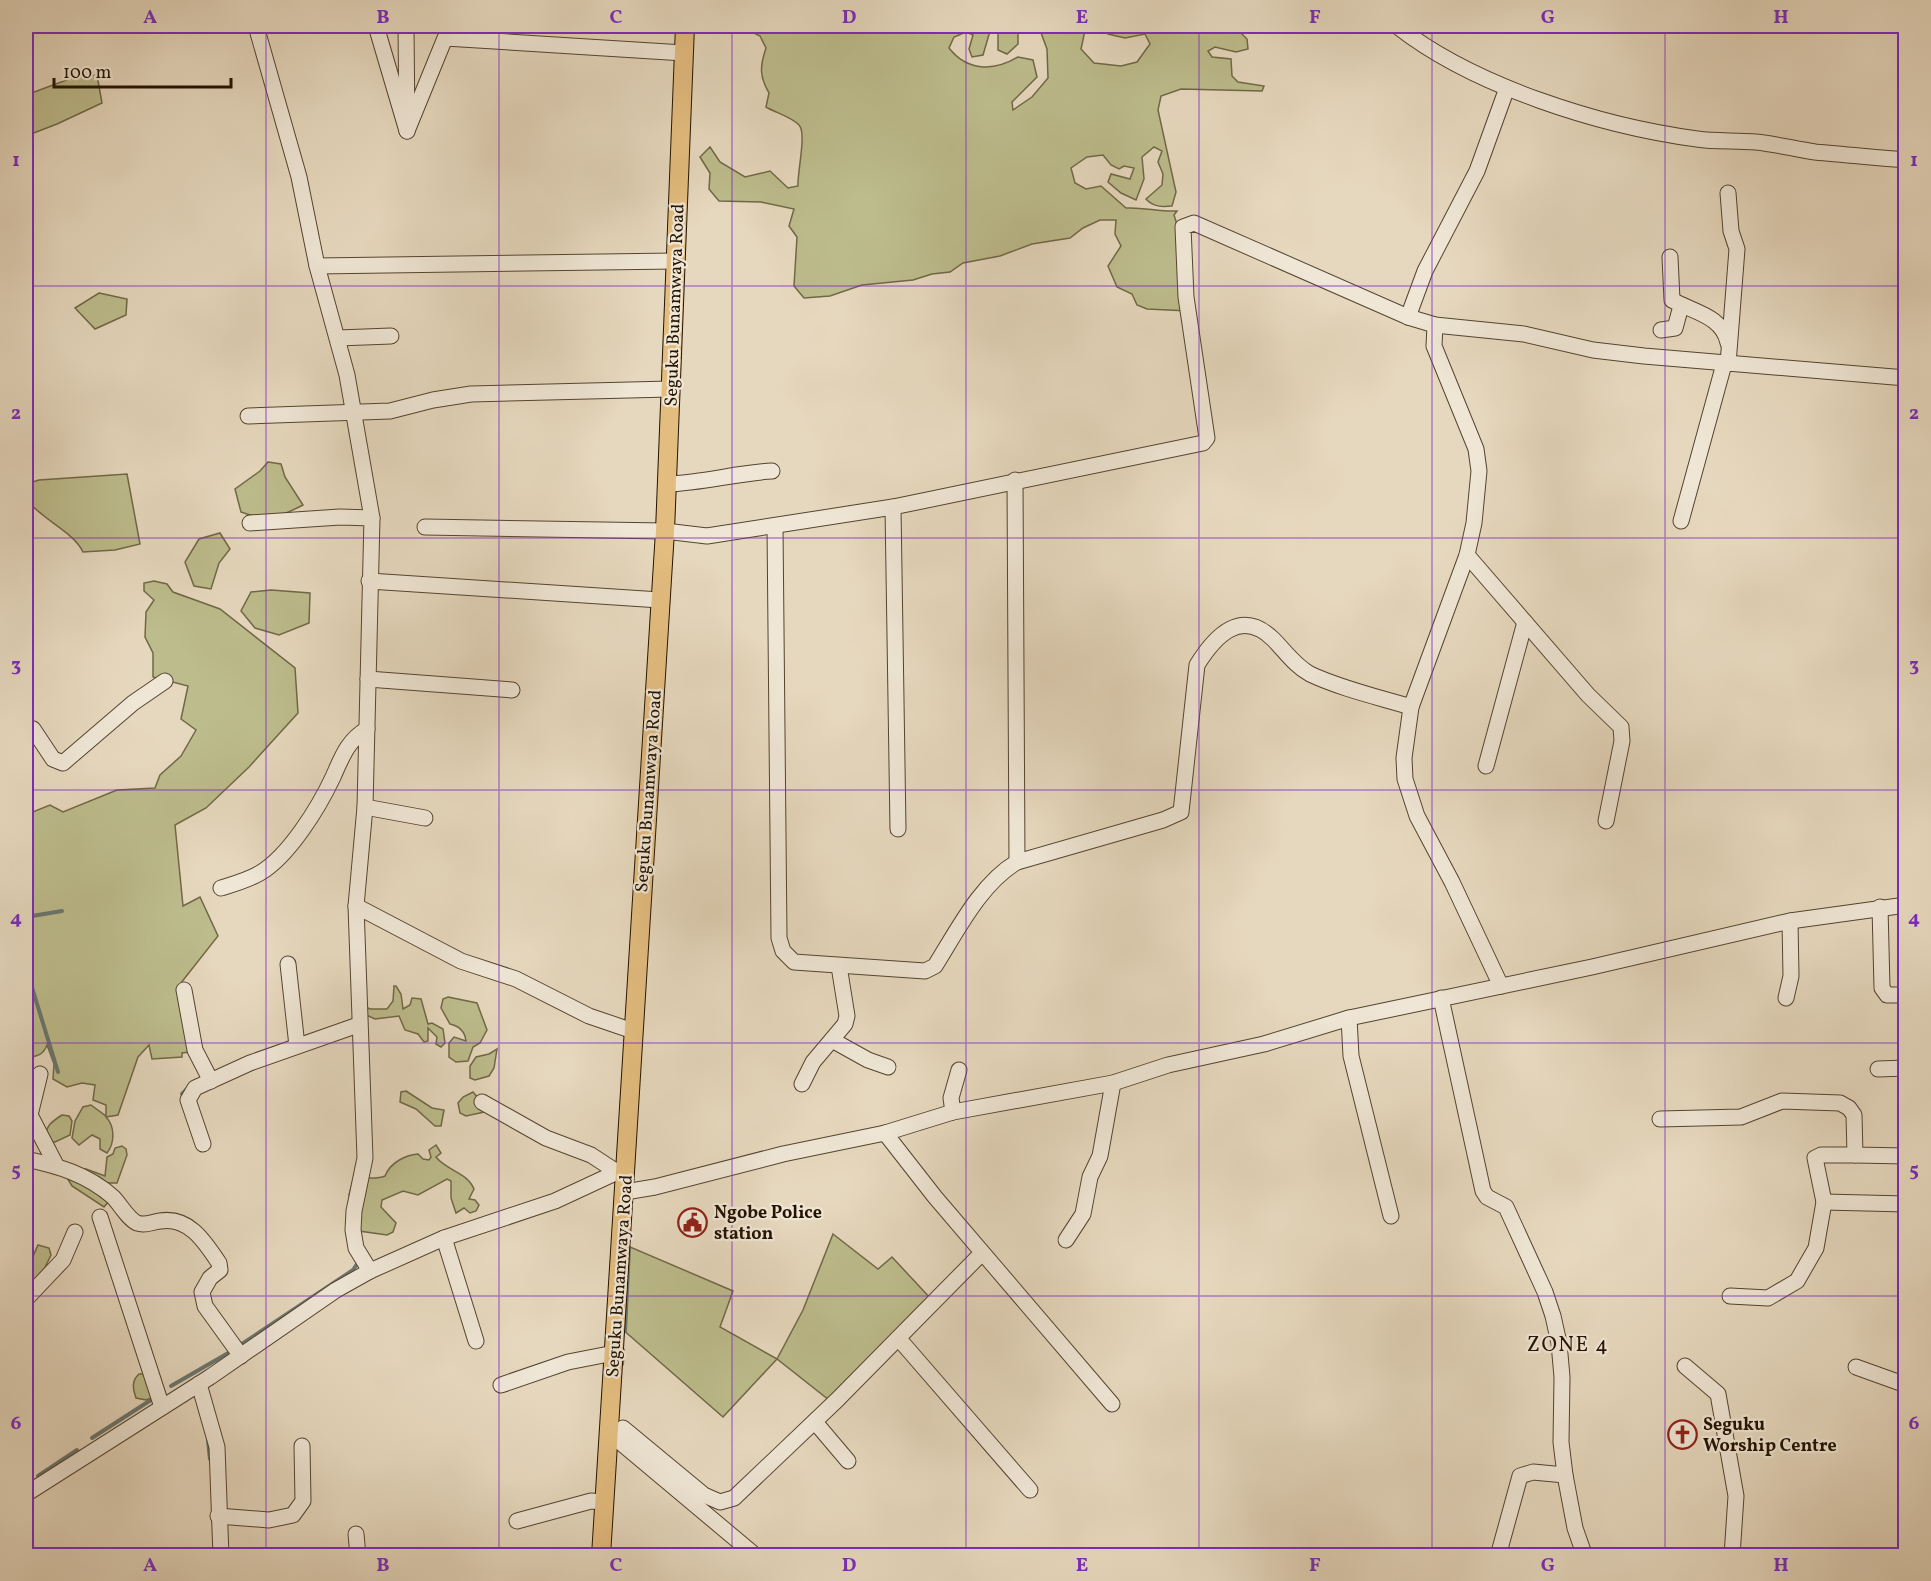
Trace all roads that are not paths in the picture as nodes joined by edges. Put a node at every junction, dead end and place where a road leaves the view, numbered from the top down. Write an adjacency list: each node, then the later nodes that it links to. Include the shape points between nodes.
1 (256, 26): 13 (street, via 299,177)
2 (376, 26): 8 (street)
3 (406, 26): 8 (street)
4 (685, 26): 6 (main road, Seguku Bunamwaya Road)
5 (1397, 26): 7 (street, via 1437,55)
6 (684, 53): 8 (street, via 445,38); 12 (main road, Seguku Bunamwaya Road)
7 (1507, 88): 9 (street, via 1563,108 1682,137); 15 (street, via 1477,171 1425,271)
8 (407, 131)
9 (1905, 160)
10 (1728, 193): 20 (street, via 1731,231 1737,249)
11 (1670, 256): 14 (street, via 1672,300)
12 (675, 261): 13 (street); 22 (main road, Seguku Bunamwaya Road)
13 (318, 266): 19 (street)
14 (1682, 306): 17 (street, via 1675,328); 20 (street, via 1716,321 1726,332)
15 (1408, 317): 16 (street); 26 (street, via 1194,223 1187,224 1183,227 1186,297 1206,441)
16 (1434, 325): 20 (street, via 1524,334 1603,351); 35 (street, via 1439,362 1476,449 1479,471)
17 (1661, 330)
18 (391, 336): 19 (street)
19 (338, 338): 23 (street)
20 (1727, 360): 21 (street); 30 (street)
21 (1905, 378)
22 (670, 389): 23 (street, via 471,394 390,411); 27 (main road, Seguku Bunamwaya Road)
23 (353, 412): 24 (street); 29 (street)
24 (248, 416)
25 (772, 471): 27 (street, via 699,483)
26 (1015, 480): 28 (street); 50 (street)
27 (666, 484): 34 (main road, Seguku Bunamwaya Road)
28 (893, 507): 32 (street); 49 (street)
29 (372, 518): 31 (street); 36 (street)
30 (1682, 521)
31 (250, 523)
32 (775, 526): 34 (street, via 707,536); 57 (street, via 779,938 783,951 794,962)
33 (425, 527): 34 (street)
34 (665, 531): 37 (main road, Seguku Bunamwaya Road)
35 (1467, 555): 38 (street); 42 (street)
36 (369, 582): 37 (street); 39 (street)
37 (660, 600): 65 (main road, Seguku Bunamwaya Road)
38 (1525, 621): 45 (street); 48 (street, via 1621,726 1622,741)
39 (368, 679): 41 (street); 44 (street)
40 (165, 681): 43 (street, via 63,763 52,759 33,729)
41 (512, 690)
42 (1411, 707): 50 (street, via 1308,673 1257,627 1240,625 1208,647 1197,665 1181,812); 58 (street, via 1404,758 1409,798)
43 (26, 727)
44 (367, 729): 46 (street); 51 (street, via 344,750 311,816 271,864 260,873)
45 (1486, 766)
46 (365, 807): 47 (street); 53 (street)
47 (425, 818)
48 (1606, 821)
49 (898, 829)
50 (1017, 862): 57 (street, via 996,878 935,966 916,972)
51 (221, 888)
52 (1905, 905): 54 (street)
53 (356, 906): 64 (street); 65 (street, via 460,961 516,979 589,1016)
54 (1880, 907): 55 (street); 60 (street, via 1882,988 1887,994)
55 (1790, 921): 58 (street); 61 (street, via 1791,976)
56 (288, 964): 67 (street)
57 (839, 966): 66 (street, via 847,1016)
58 (1501, 986): 62 (street)
59 (184, 990): 73 (street, via 195,1050)
60 (1905, 995)
61 (1786, 998)
62 (1441, 999): 63 (street); 113 (street, via 1483,1191 1506,1208 1553,1316 1562,1377)
63 (1349, 1018): 74 (street); 90 (street, via 1351,1056)
64 (358, 1025): 67 (street); 95 (street, via 365,1158 353,1230 356,1248)
65 (633, 1031): 85 (main road, Seguku Bunamwaya Road)
66 (832, 1040): 68 (street); 75 (street)
67 (297, 1046): 73 (street)
68 (888, 1067)
69 (1905, 1068): 70 (street)
70 (1878, 1069)
71 (959, 1070): 77 (street, via 951,1098)
72 (39, 1074): 84 (street, via 30,1115)
73 (211, 1080): 80 (street, via 189,1095)
74 (1113, 1083): 77 (street); 93 (street, via 1100,1156 1090,1177 1083,1214)
75 (801, 1084)
76 (482, 1101): 85 (street, via 546,1138)
77 (953, 1112): 79 (street)
78 (1660, 1119): 81 (street, via 1741,1117 1782,1101 1840,1103 1854,1115)
79 (885, 1133): 86 (street); 94 (street)
80 (203, 1144)
81 (1855, 1155): 82 (street); 87 (street, via 1815,1158)
82 (1905, 1156)
83 (26, 1159): 84 (street)
84 (56, 1165): 101 (street, via 89,1178 114,1198 135,1223 147,1225 161,1220 190,1226 219,1263 220,1270 202,1292 205,1306)
85 (621, 1170): 86 (main road, Seguku Bunamwaya Road); 92 (street, via 555,1201)
86 (624, 1192): 100 (main road, Seguku Bunamwaya Road)
87 (1824, 1202): 88 (street); 96 (street, via 1816,1248 1797,1281 1768,1298)
88 (1905, 1204)
89 (100, 1216): 108 (street)
90 (1391, 1216)
91 (75, 1232): 97 (street, via 59,1265)
92 (444, 1238): 95 (street); 99 (street)
93 (1066, 1240)
94 (982, 1253): 98 (street); 107 (street)
95 (370, 1271): 101 (street)
96 (1730, 1296)
97 (26, 1299)
98 (898, 1339): 109 (street); 114 (street)
99 (476, 1341)
100 (614, 1353): 105 (street, via 568,1362); 110 (main road, Seguku Bunamwaya Road)
101 (241, 1356): 104 (street)
102 (1685, 1366): 128 (street, via 1718,1394 1736,1496)
103 (1856, 1367): 106 (street)
104 (199, 1384): 108 (street); 117 (street, via 217,1447)
105 (501, 1385)
106 (1905, 1385)
107 (1113, 1404)
108 (162, 1407): 115 (street)
109 (814, 1422): 110 (street, via 734,1498 720,1502 704,1495); 112 (street)
110 (616, 1430): 116 (main road, Seguku Bunamwaya Road); 123 (street)
111 (302, 1446): 117 (street, via 303,1501 293,1515 269,1520)
112 (848, 1461)
113 (1564, 1475): 126 (street, via 1533,1472 1520,1476); 127 (street, via 1575,1528)
114 (1030, 1490)
115 (26, 1494)
116 (604, 1502): 118 (street, via 591,1501); 122 (main road, Seguku Bunamwaya Road)
117 (218, 1516): 120 (street)
118 (517, 1521)
119 (356, 1534): 121 (street)
120 (221, 1556)
121 (358, 1556)
122 (601, 1556)
123 (756, 1556)
124 (800, 1556): 125 (street)
125 (813, 1556)
126 (1498, 1556)
127 (1588, 1556)
128 (1732, 1556)

